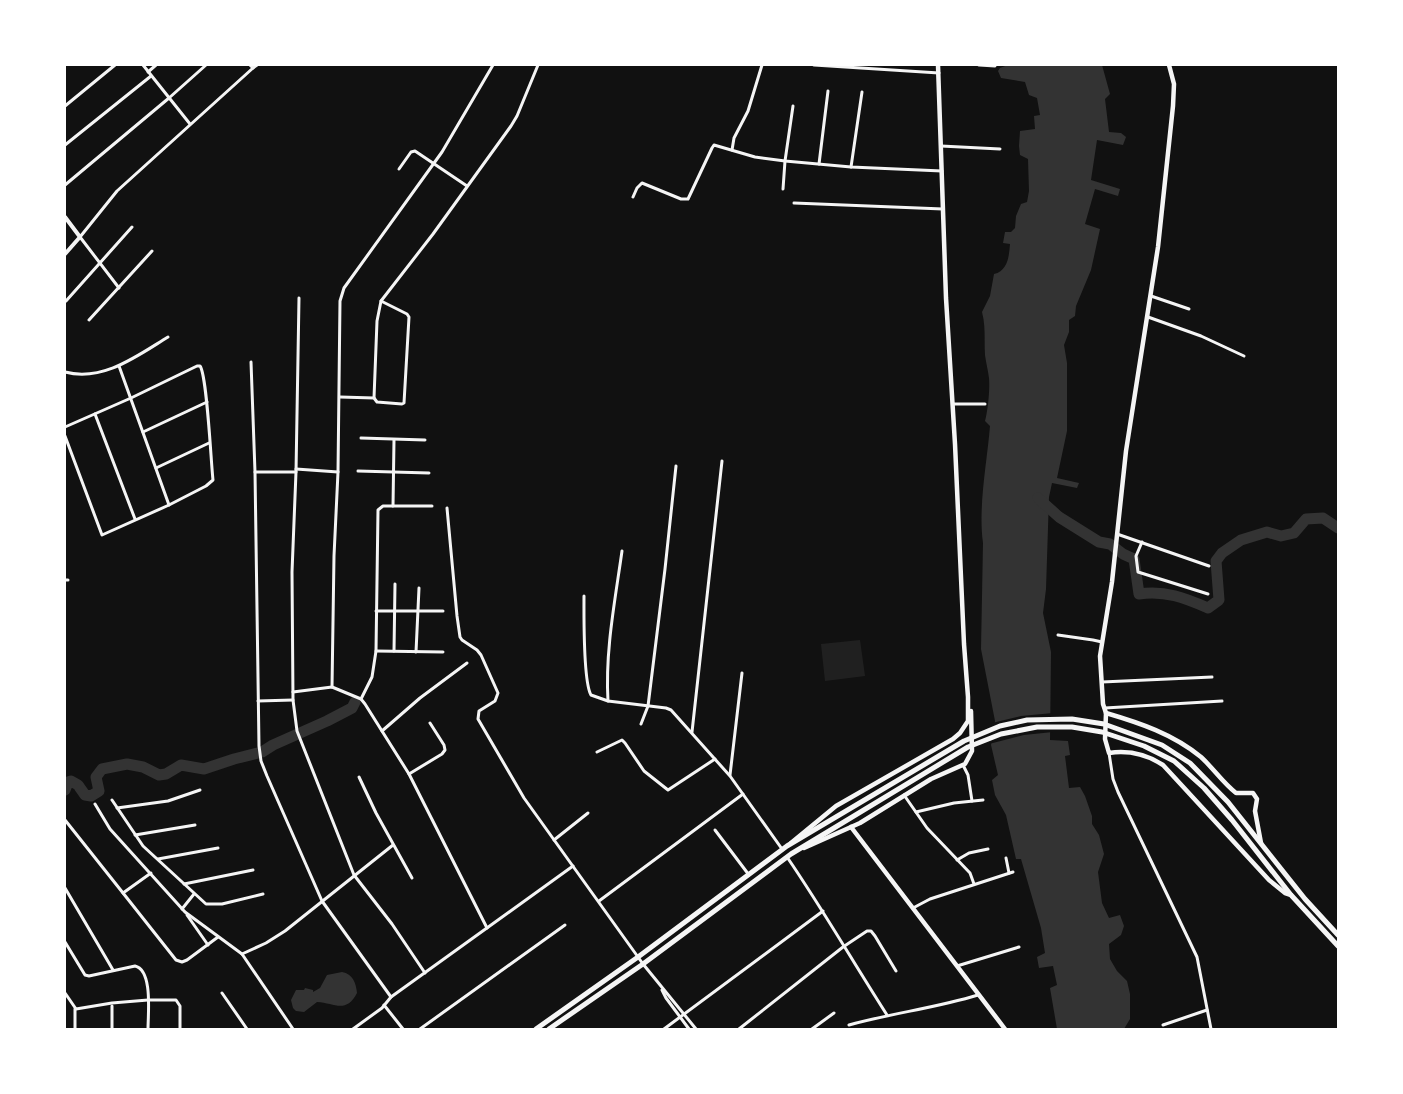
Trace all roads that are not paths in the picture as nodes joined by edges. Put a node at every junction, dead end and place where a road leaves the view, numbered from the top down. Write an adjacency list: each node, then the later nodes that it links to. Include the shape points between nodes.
1 (115, 65): 21 (street)
2 (143, 65): 15 (street)
3 (156, 65): 15 (street)
4 (206, 65): 20 (street)
5 (257, 65): 14 (street)
6 (493, 65): 29 (street)
7 (538, 65): 35 (street, via 517,116)
8 (762, 65): 27 (street)
9 (814, 65): 16 (street)
10 (938, 65): 16 (main road)
11 (979, 65): 13 (street)
12 (1169, 65): 47 (main road, via 1174,84 1173,106)
13 (995, 66)
14 (251, 67): 23 (street)
15 (148, 72): 17 (street)
16 (938, 73): 25 (main road)
17 (151, 76): 20 (street); 24 (street)
18 (828, 91): 30 (street)
19 (862, 92): 31 (street)
20 (169, 98): 23 (street); 34 (street)
21 (65, 106)
22 (793, 106): 28 (street)
23 (190, 124): 42 (street, via 117,191)
24 (65, 145)
25 (941, 146): 26 (street); 33 (main road)
26 (1000, 149)
27 (732, 150): 28 (street); 37 (street, via 712,148 688,199 680,199 642,183)
28 (785, 161): 30 (street); 36 (street)
29 (434, 163): 32 (street, via 413,152); 35 (street); 59 (street, via 344,288 340,301)
30 (819, 164): 31 (street)
31 (852, 167): 33 (street)
32 (399, 169)
33 (942, 171): 39 (main road)
34 (65, 185)
35 (467, 186): 50 (street)
36 (783, 188)
37 (633, 197)
38 (794, 203): 39 (street)
39 (944, 209): 63 (main road)
40 (65, 217): 42 (street)
41 (132, 227): 45 (street)
42 (80, 238): 44 (street); 45 (street)
43 (152, 251): 46 (street)
44 (65, 254)
45 (100, 263): 46 (street); 49 (street)
46 (119, 288): 53 (street)
47 (1151, 296): 51 (street); 52 (main road)
48 (299, 298): 76 (street)
49 (66, 301)
50 (381, 301): 61 (street, via 377,321); 61 (street, via 409,317 404,402 377,402)
51 (1189, 309)
52 (1148, 316): 55 (street); 87 (main road, via 1126,451)
53 (89, 320)
54 (168, 337): 57 (street)
55 (1244, 356)
56 (251, 362): 78 (street)
57 (119, 366): 58 (street, via 99,373); 60 (street)
58 (65, 372)
59 (340, 397): 61 (street); 79 (street)
60 (131, 398): 62 (street, via 197,366 202,368); 65 (street); 67 (street)
61 (374, 398)
62 (207, 402): 67 (street); 72 (street)
63 (953, 404): 64 (street); 111 (main road)
64 (984, 404)
65 (95, 414): 66 (street); 86 (street)
66 (65, 428)
67 (143, 432): 75 (street)
68 (65, 436): 86 (street, via 101,534)
69 (361, 438): 70 (street)
70 (394, 440): 71 (street); 80 (street)
71 (425, 440)
72 (209, 442): 75 (street); 82 (street, via 212,482)
73 (722, 461): 124 (street)
74 (676, 466): 117 (street)
75 (156, 468): 82 (street)
76 (296, 470): 78 (street); 79 (street); 110 (street, via 292,572)
77 (358, 471): 80 (street)
78 (255, 472): 116 (street)
79 (338, 472): 109 (street)
80 (393, 473): 81 (street); 83 (street)
81 (430, 473)
82 (169, 505): 86 (street)
83 (393, 506): 84 (street); 95 (street, via 383,506 378,511)
84 (432, 506)
85 (447, 508): 147 (street, via 460,636 481,655 498,693 495,701 479,711 478,719 524,798)
86 (135, 519)
87 (1117, 534): 88 (street); 100 (main road)
88 (1142, 542): 90 (street); 93 (street, via 1136,556 1138,572)
89 (622, 551): 114 (street, via 610,644)
90 (1209, 566)
91 (395, 584): 96 (street)
92 (419, 588): 97 (street)
93 (1208, 594)
94 (584, 596): 114 (street, via 589,692)
95 (376, 610): 96 (street); 101 (street)
96 (394, 611): 97 (street); 102 (street)
97 (418, 611): 98 (street); 103 (street)
98 (443, 611)
99 (1058, 636): 100 (street)
100 (1102, 642): 108 (main road)
101 (376, 651): 102 (street); 112 (street, via 372,677)
102 (394, 651): 103 (street)
103 (416, 652): 104 (street)
104 (443, 652)
105 (467, 663): 122 (street)
106 (742, 673): 130 (street)
107 (1212, 677): 108 (street)
108 (1101, 682): 118 (main road)
109 (332, 687): 110 (street); 112 (street)
110 (293, 692): 113 (street)
111 (968, 697): 121 (main road, via 968,717); 123 (main road)
112 (360, 699): 122 (street)
113 (293, 700): 116 (street); 160 (street, via 297,731)
114 (608, 701): 117 (street)
115 (1222, 701): 118 (street)
116 (258, 702): 170 (street, via 262,761)
117 (648, 706): 120 (street); 124 (street, via 671,710)
118 (1105, 710): 126 (main road, via 1105,739); 148 (main road, via 1175,739 1200,756 1236,793 1253,794 1257,799 1255,811)
119 (430, 723): 129 (street, via 445,750)
120 (641, 724)
121 (964, 727): 123 (main road); 151 (main road, via 957,736 938,748 836,806)
122 (382, 730): 129 (street)
123 (972, 730): 128 (main road, via 972,751)
124 (692, 733): 127 (street)
125 (597, 752): 127 (street, via 622,740 644,771 668,790)
126 (1109, 753): 169 (main road, via 1139,753 1163,765 1269,880); 202 (street, via 1118,792 1197,957)
127 (715, 759): 130 (street)
128 (963, 766): 134 (main road); 137 (street, via 968,775)
129 (409, 774): 176 (street)
130 (730, 776): 133 (street)
131 (359, 777): 149 (street)
132 (200, 790): 139 (street, via 168,801)
133 (743, 794): 151 (street); 171 (street)
134 (904, 795): 140 (street); 144 (main road)
135 (112, 800): 139 (street)
136 (983, 800): 137 (street)
137 (972, 801): 140 (street)
138 (95, 804): 159 (street, via 110,829)
139 (118, 808): 146 (street)
140 (916, 812): 156 (street)
141 (588, 813): 147 (street)
142 (65, 820): 166 (street)
143 (195, 825): 146 (street)
144 (851, 827): 153 (main road); 172 (main road)
145 (715, 830): 161 (street)
146 (135, 836): 155 (street)
147 (554, 840): 157 (street)
148 (1261, 843): 151 (highway, via 1222,795 1190,763 1162,745 1104,724 1056,718 1015,722 976,735); 177 (highway)
149 (393, 845): 160 (street); 162 (street)
150 (218, 848): 155 (street)
151 (785, 848): 161 (highway)
152 (988, 849): 156 (street, via 969,853)
153 (789, 856): 169 (highway, via 979,742 1013,731 1045,727 1087,729 1144,746 1185,769 1215,800); 174 (street); 186 (highway)
154 (1006, 858): 164 (street, via 1011,873)
155 (157, 859): 163 (street)
156 (957, 860): 164 (street, via 970,873)
157 (573, 866): 171 (street); 176 (street)
158 (253, 870): 163 (street)
159 (151, 873): 166 (street); 173 (street)
160 (354, 875): 170 (street); 190 (street)
161 (749, 875): 185 (highway)
162 (412, 878)
163 (183, 884): 167 (street)
164 (974, 884): 172 (street, via 930,899)
165 (65, 888): 188 (street)
166 (123, 893): 180 (street, via 176,960 184,962)
167 (194, 894): 168 (street, via 206,904 214,905); 173 (street)
168 (263, 894)
169 (1291, 895): 181 (highway)
170 (322, 901): 184 (street, via 285,931); 197 (street)
171 (599, 901): 185 (street)
172 (913, 909): 187 (main road)
173 (184, 911): 178 (street); 180 (street)
174 (823, 911): 182 (street); 204 (street)
175 (565, 925): 217 (street)
176 (487, 928): 190 (street)
177 (1338, 935)
178 (218, 937): 180 (street); 184 (street)
179 (65, 942): 188 (street, via 85,975)
180 (208, 945)
181 (1338, 946)
182 (843, 947): 189 (street, via 871,931); 205 (street); 223 (street)
183 (1019, 947): 187 (street)
184 (242, 954): 214 (street)
185 (638, 957): 186 (street); 191 (highway)
186 (643, 964): 192 (highway); 193 (street)
187 (957, 966): 196 (main road)
188 (113, 970): 198 (street, via 140,967 146,976)
189 (896, 971)
190 (426, 973): 197 (street)
191 (610, 977): 192 (highway); 218 (highway)
192 (614, 983): 219 (highway)
193 (662, 989): 204 (street); 206 (street)
194 (65, 993): 201 (street)
195 (222, 993): 213 (street)
196 (978, 995): 205 (street); 225 (main road)
197 (391, 997): 199 (street)
198 (148, 1000): 201 (street); 211 (street); 212 (street, via 177,1001)
199 (384, 1005): 215 (street); 216 (street)
200 (112, 1006): 210 (street)
201 (75, 1009): 209 (street)
202 (1207, 1010): 208 (street); 226 (street)
203 (834, 1013): 224 (street)
204 (684, 1014): 206 (street); 222 (street)
205 (887, 1015): 207 (street)
206 (680, 1018): 220 (street); 221 (street)
207 (849, 1025)
208 (1163, 1025)
209 (75, 1029)
210 (112, 1029)
211 (148, 1029)
212 (180, 1029)
213 (247, 1029)
214 (292, 1029)
215 (353, 1029)
216 (403, 1029)
217 (420, 1029)
218 (536, 1029)
219 (549, 1029)
220 (664, 1029)
221 (689, 1029)
222 (696, 1029)
223 (739, 1029)
224 (812, 1029)
225 (1005, 1029)
226 (1211, 1029)

